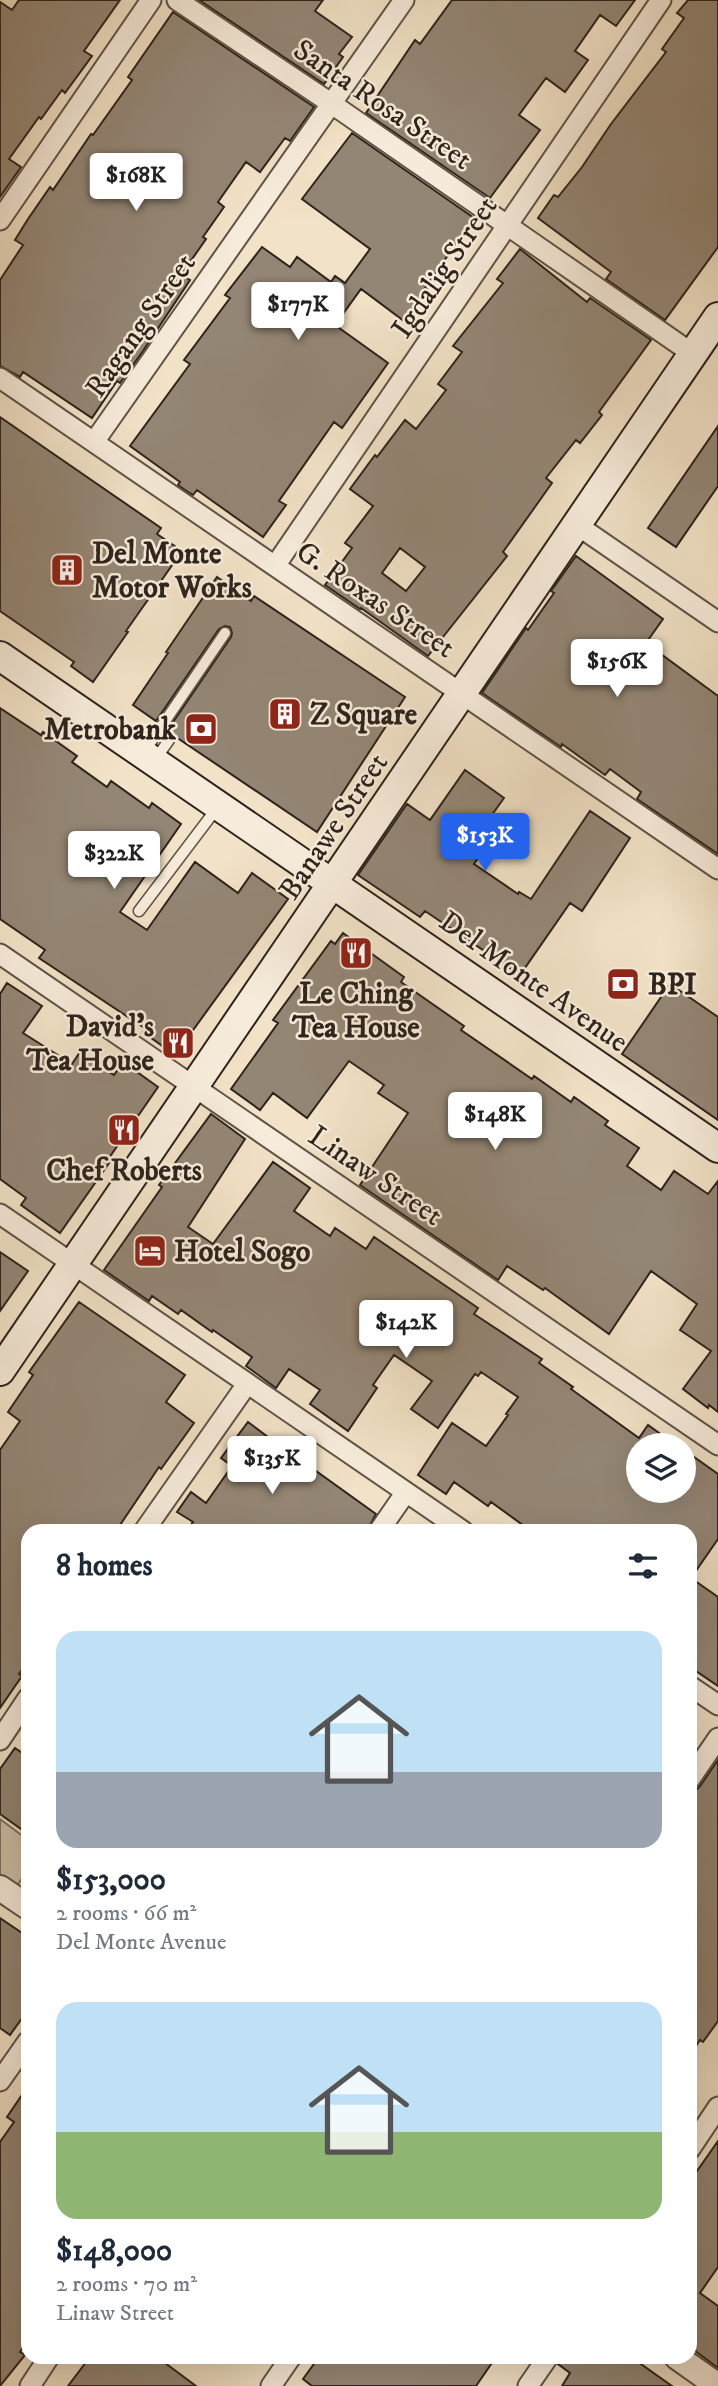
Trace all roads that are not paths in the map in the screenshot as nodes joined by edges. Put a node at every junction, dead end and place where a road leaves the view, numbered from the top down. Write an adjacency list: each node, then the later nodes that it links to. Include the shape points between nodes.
1 (151, 0): 6 (street)
2 (177, 0): 5 (street, Santa Rosa Street)
3 (404, 0): 5 (street, Ragang Street)
4 (661, 0): 7 (street, Igdalig Street)
5 (332, 104): 7 (street, Santa Rosa Street); 11 (street, Ragang Street)
6 (0, 219)
7 (508, 225): 9 (street, Santa Rosa Street); 13 (street, Igdalig Street)
8 (716, 323): 9 (main road, Banawe Street)
9 (693, 354): 12 (main road, Banawe Street)
10 (0, 379): 11 (street, G. Roxas Street)
11 (93, 442): 13 (street, G. Roxas Street)
12 (577, 525): 14 (street); 17 (main road, Banawe Street)
13 (275, 566): 17 (street, G. Roxas Street)
14 (718, 622)
15 (225, 634): 18 (lane)
16 (0, 656): 18 (main road, Del Monte Avenue)
17 (463, 694): 20 (street, G. Roxas Street); 21 (main road, Banawe Street)
18 (156, 751): 19 (main road, Del Monte Avenue)
19 (219, 804): 21 (main road, Del Monte Avenue); 22 (lane)
20 (718, 869)
21 (334, 883): 24 (main road, Banawe Street); 25 (main road, Del Monte Avenue)
22 (138, 911)
23 (0, 954): 24 (street, Linaw Street)
24 (195, 1086): 27 (main road, Banawe Street); 30 (street, Linaw Street)
25 (718, 1148)
26 (0, 1214): 27 (street)
27 (74, 1265): 28 (main road, Banawe Street); 29 (street, via 112,1284)
28 (0, 1371)
29 (247, 1384): 31 (street); 32 (street)
30 (718, 1445)
31 (406, 1492): 33 (street); 34 (street)
32 (149, 1524)
33 (384, 1524)
34 (453, 1524)
35 (697, 1691): 36 (street)
36 (718, 1705)
37 (21, 1708): 39 (street)
38 (718, 1738): 40 (street)
39 (0, 1740)
40 (697, 1769)
41 (0, 1888): 42 (street)
42 (21, 1902)
43 (21, 2051): 44 (street)
44 (0, 2081)
45 (718, 2107): 46 (street)
46 (697, 2138)
47 (44, 2364): 51 (street)
48 (285, 2364): 52 (street)
49 (543, 2364): 53 (street)
50 (687, 2364): 54 (street)
51 (30, 2386)
52 (271, 2386)
53 (527, 2386)
54 (718, 2386)

